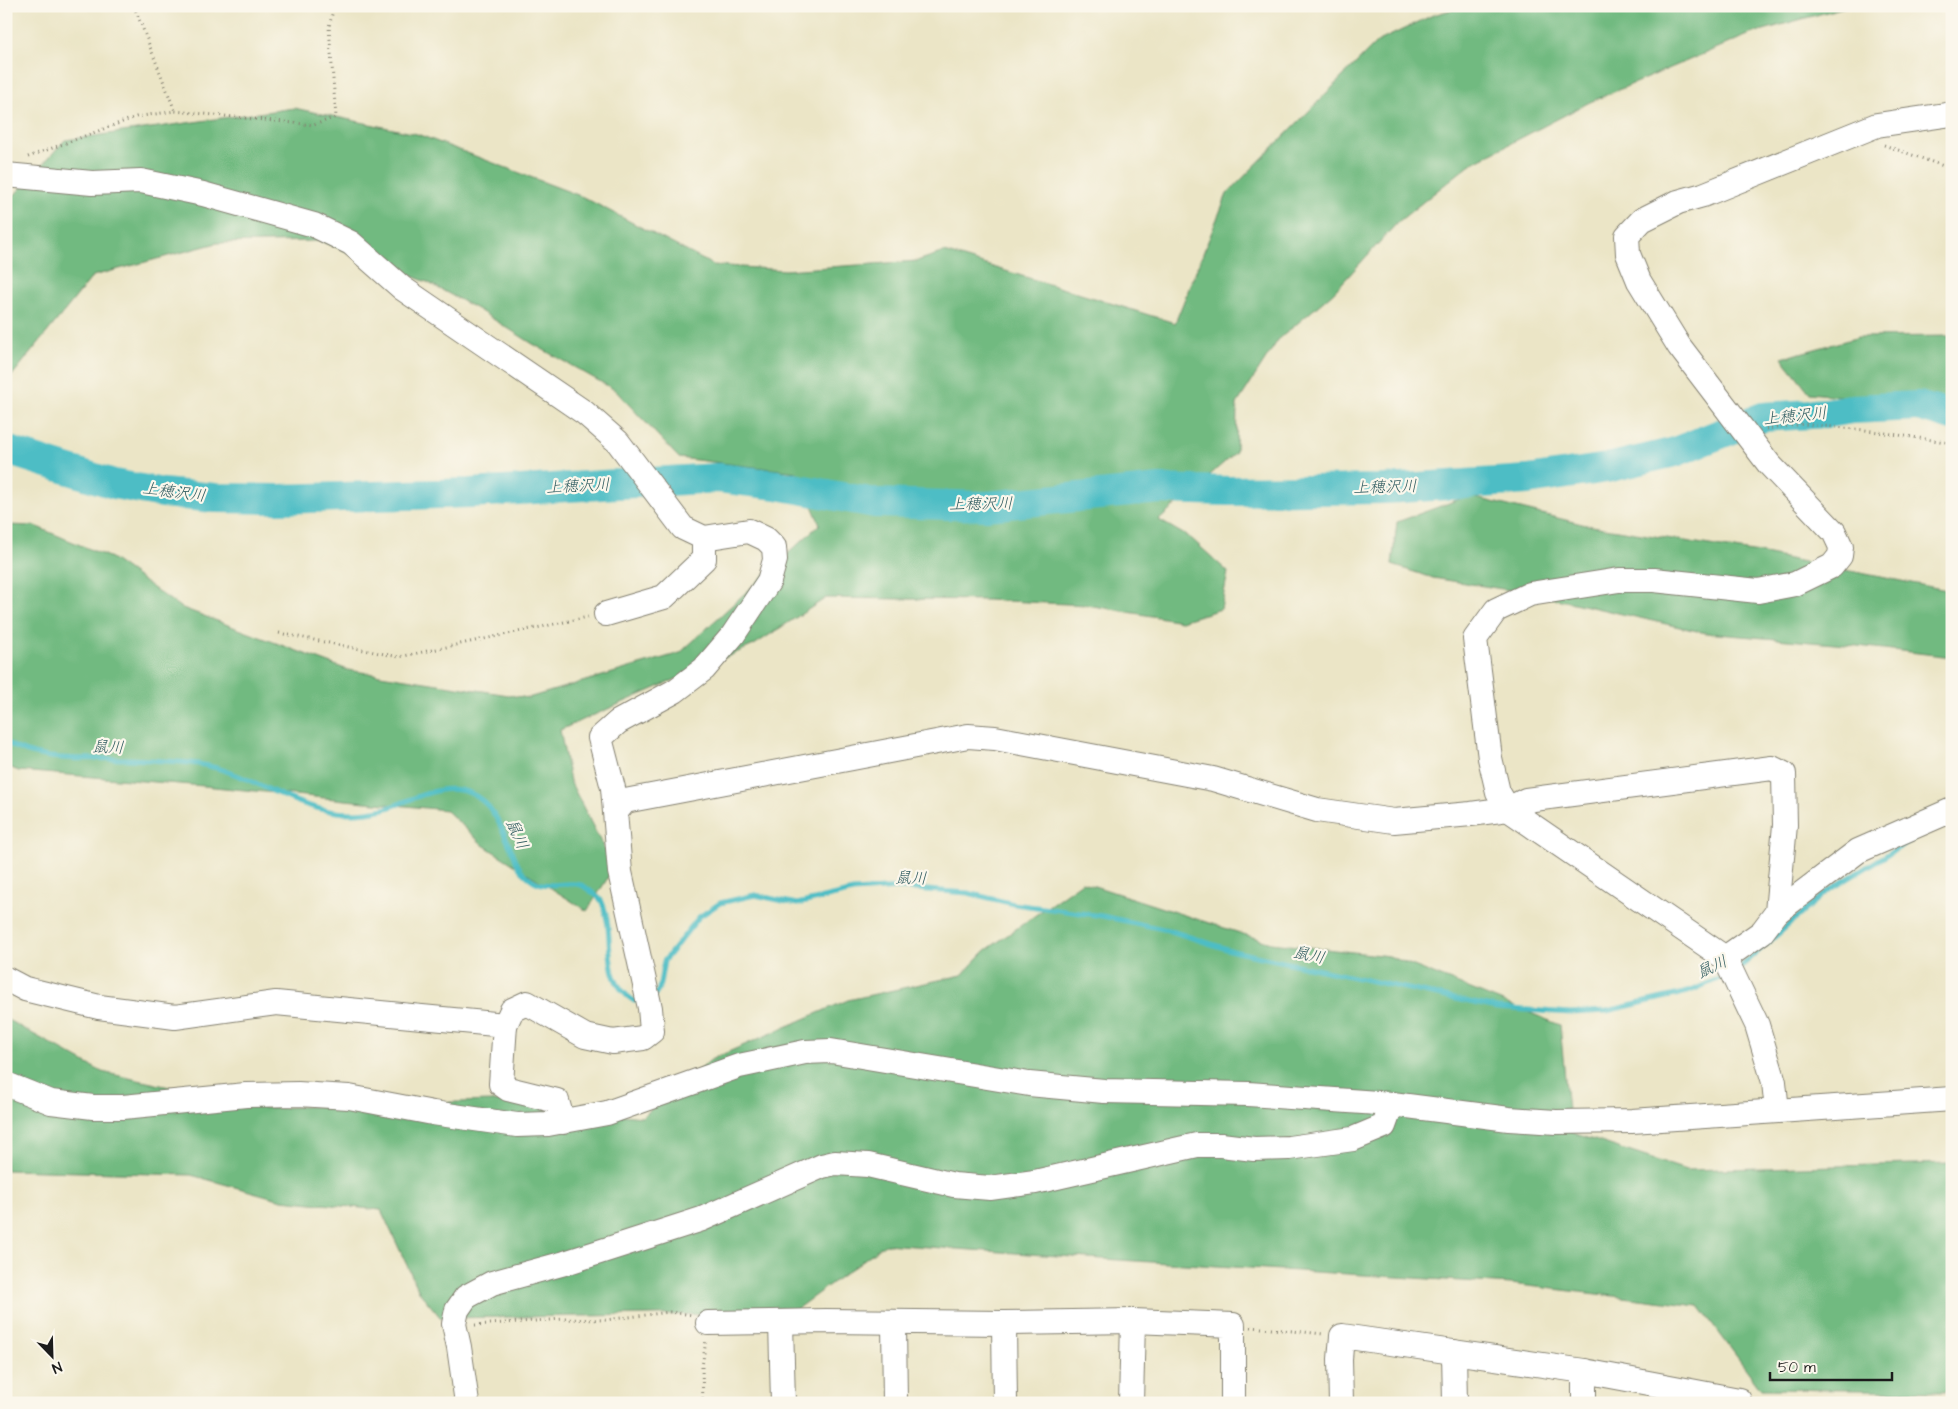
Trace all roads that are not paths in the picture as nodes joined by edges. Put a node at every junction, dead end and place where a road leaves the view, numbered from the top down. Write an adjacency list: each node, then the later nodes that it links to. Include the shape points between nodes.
1 (1952, 114): 5 (street, via 1877,125 1853,134 1703,195 1678,202 1642,220 1627,236 1628,254 1639,281 1679,346 1769,464 1834,532 1841,547 1840,556 1832,566 1795,584 1758,591 1654,580 1619,580 1530,594 1496,610 1476,639 1490,758 1498,792)
2 (6, 175): 3 (street, via 92,182 141,181 203,194 314,225 351,242 402,288 586,413 618,442 683,528)
3 (704, 538): 4 (street, via 704,559 664,597); 7 (street, via 749,531 766,539 774,547 775,560 769,581 733,635 704,669 675,692 618,722 600,738)
4 (606, 614)
5 (1508, 808): 7 (street, via 1394,821 1317,810 1213,779 995,738 968,736 625,801); 8 (street, via 1526,800 1772,768 1784,774 1785,824); 9 (street)
6 (1952, 810): 8 (street, via 1858,851)
7 (616, 812): 11 (street, via 620,872 652,1031 643,1038 613,1042 584,1036 528,1003 512,1010)
8 (1777, 912): 9 (street)
9 (1730, 968): 15 (street, via 1757,1025 1774,1082)
10 (6, 979): 11 (street, via 26,989 99,1007 175,1017 276,1003)
11 (505, 1025): 16 (street, via 500,1084 508,1089 557,1101)
12 (6, 1084): 16 (street, via 51,1102 94,1107 298,1094 349,1097 517,1125)
13 (1952, 1099): 15 (street)
14 (1392, 1104): 15 (street, via 1556,1122 1632,1121); 16 (street, via 1029,1084 831,1051 805,1052 739,1066 607,1112); 24 (street, via 1384,1126 1353,1139 1289,1148 1197,1145 1035,1182 990,1188 954,1185 868,1165 835,1163 822,1166 702,1219 492,1283 466,1297 454,1324)
15 (1777, 1111)
16 (563, 1122)
17 (1133, 1321): 21 (street); 28 (street); 29 (street, via 1233,1325)
18 (781, 1322): 19 (street); 20 (street); 25 (street)
19 (894, 1322): 21 (street); 26 (street)
20 (708, 1323)
21 (1004, 1323): 27 (street)
22 (1454, 1352): 23 (street); 30 (street, via 1342,1336); 31 (street)
23 (1584, 1372): 32 (street); 33 (street, via 1738,1400)
24 (467, 1403)
25 (783, 1403)
26 (895, 1403)
27 (1005, 1403)
28 (1131, 1403)
29 (1233, 1403)
30 (1341, 1403)
31 (1455, 1403)
32 (1584, 1403)
33 (1738, 1403)

